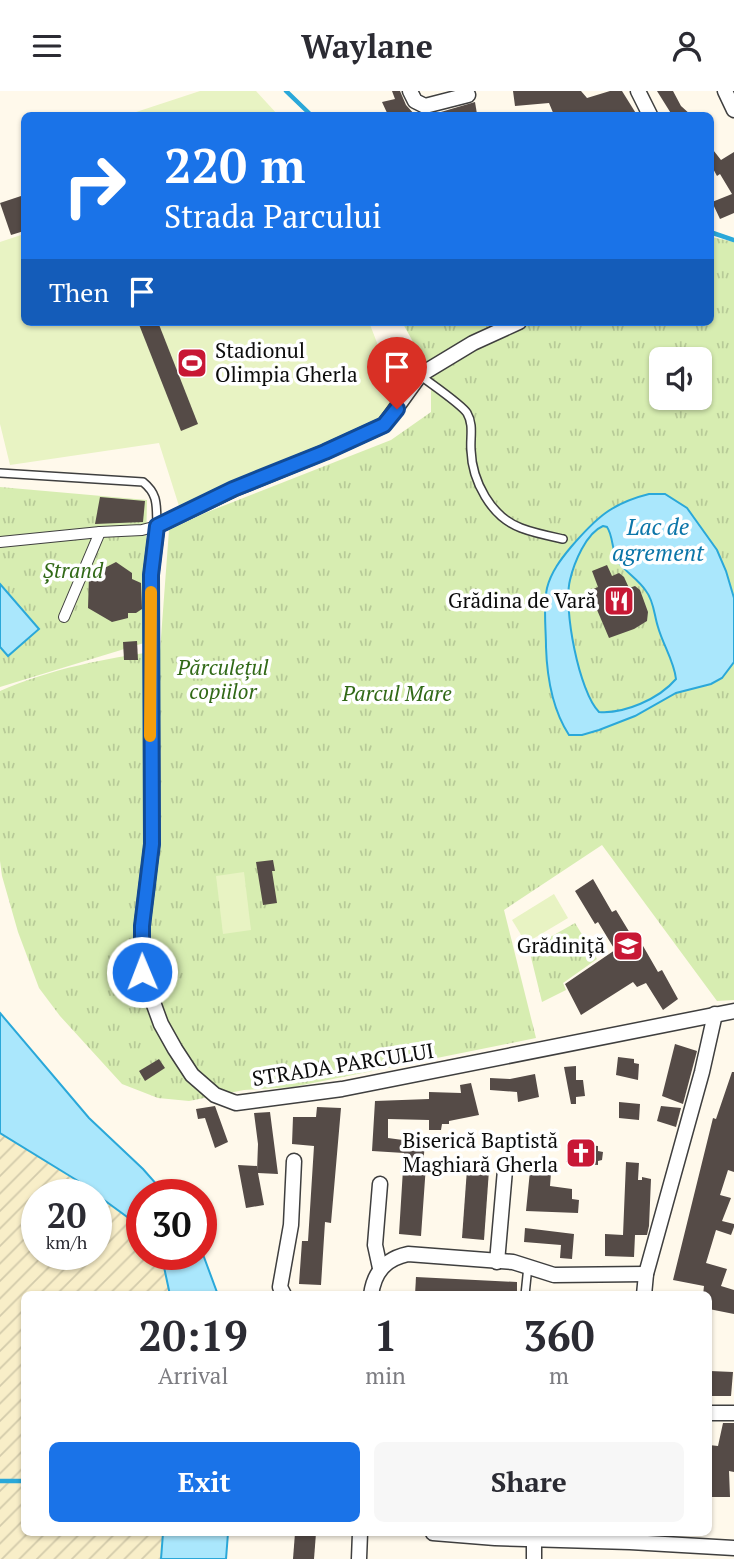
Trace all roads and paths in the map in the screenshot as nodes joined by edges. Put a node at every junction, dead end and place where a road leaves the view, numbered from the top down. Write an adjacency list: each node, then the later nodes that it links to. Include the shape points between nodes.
1 (410, 91): 4 (street, via 415,101 425,106)
2 (638, 91): 6 (street)
3 (725, 91): 5 (street)
4 (468, 95)
5 (734, 110)
6 (648, 112)
7 (510, 326): 8 (street)
8 (420, 375): 10 (street, via 384,425); 12 (lane, via 466,412 475,474 484,496 501,516 520,528)
9 (0, 473): 10 (lane, via 143,482 156,499)
10 (157, 526): 11 (street); 16 (street, STRADA PARCULUI, via 151,575 152,844 142,926 142,972 161,1024 192,1075 215,1094 236,1103 342,1089)
11 (100, 532): 13 (street); 14 (street)
12 (563, 539)
13 (0, 542)
14 (64, 617)
15 (734, 1011): 16 (street, STRADA PARCULUI)
16 (715, 1014): 23 (street)
17 (294, 1161): 24 (street)
18 (505, 1170): 20 (street)
19 (380, 1184): 22 (street, via 375,1245)
20 (497, 1262): 21 (street); 22 (street, via 408,1254 392,1257)
21 (528, 1266): 23 (street, via 554,1275); 26 (lane)
22 (380, 1268): 25 (street)
23 (646, 1274): 27 (street)
24 (282, 1291)
25 (372, 1291)
26 (525, 1291)
27 (644, 1291)
28 (712, 1413): 29 (street)
29 (734, 1413)
30 (360, 1536): 35 (street)
31 (495, 1536): 33 (street)
32 (631, 1537): 33 (street); 34 (street)
33 (534, 1540): 36 (street)
34 (734, 1548)
35 (359, 1559)
36 (534, 1559)

